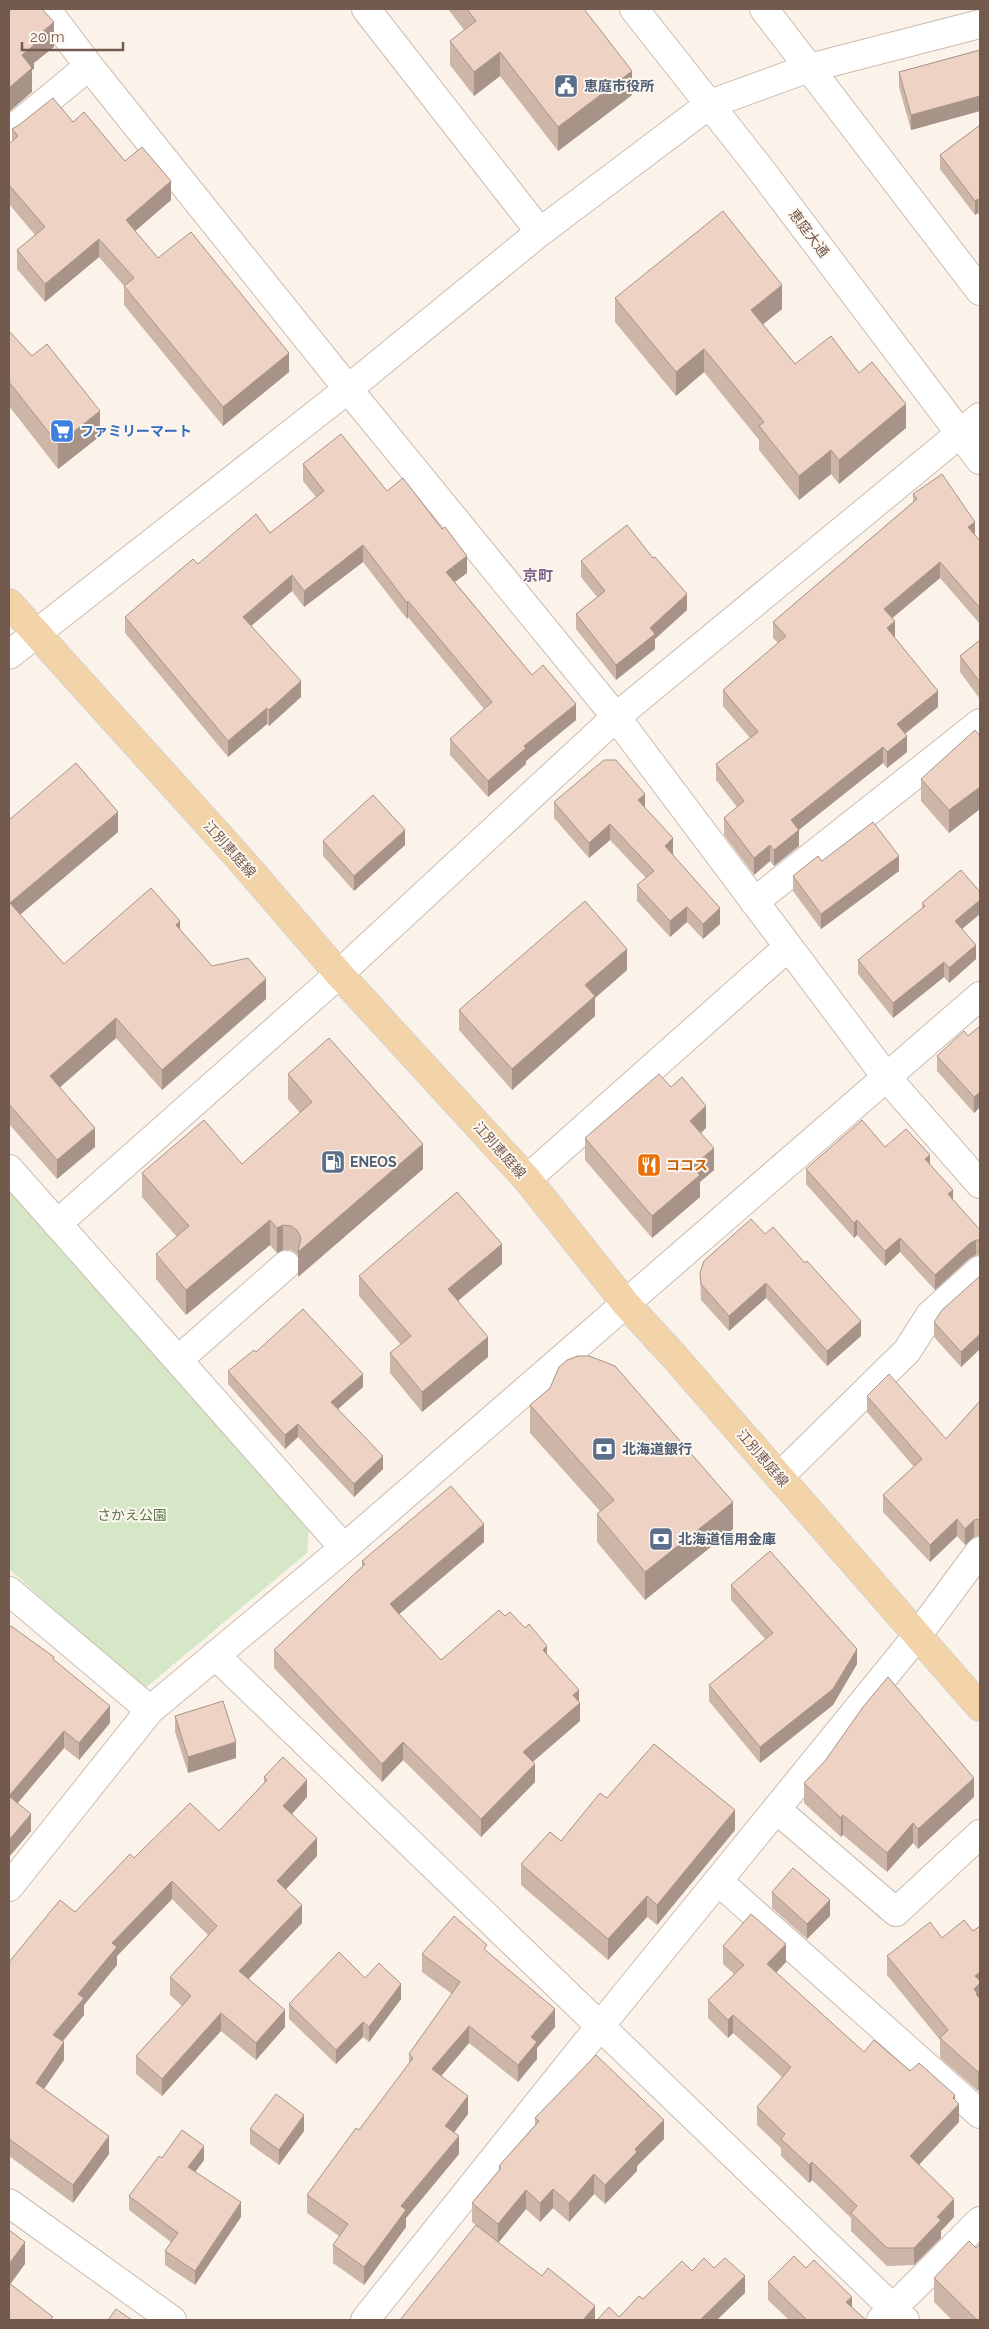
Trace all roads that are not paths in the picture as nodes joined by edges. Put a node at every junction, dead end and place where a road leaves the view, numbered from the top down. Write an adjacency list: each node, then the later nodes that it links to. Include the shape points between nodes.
1 (46, 9): 6 (street)
2 (366, 9): 10 (street)
3 (634, 9): 8 (street, 恵庭大通)
4 (764, 9): 7 (street)
5 (980, 24): 7 (street)
6 (89, 66): 9 (street); 12 (street)
7 (809, 68): 8 (street); 11 (street)
8 (710, 104): 10 (street); 13 (street, 恵庭大通)
9 (9, 132)
10 (540, 232): 12 (street)
11 (980, 291)
12 (348, 389): 16 (street); 18 (street)
13 (970, 425): 14 (street, 恵庭大通); 18 (street)
14 (980, 460)
15 (9, 603): 16 (main road, 江別恵庭線)
16 (36, 633): 17 (street); 22 (main road, 江別恵庭線)
17 (9, 655)
18 (616, 717): 20 (street); 22 (street)
19 (980, 723): 20 (street)
20 (754, 902): 21 (street)
21 (788, 947): 24 (street); 26 (street)
22 (339, 974): 26 (main road, 江別恵庭線); 28 (street)
23 (980, 996): 24 (street)
24 (887, 1078): 27 (street); 31 (street)
25 (9, 1169): 28 (street)
26 (527, 1180): 31 (main road, 江別恵庭線)
27 (980, 1184)
28 (56, 1224): 32 (street)
29 (286, 1265): 32 (street)
30 (980, 1270): 33 (street, via 930,1315 907,1351)
31 (626, 1304): 33 (main road, 江別恵庭線); 34 (street)
32 (178, 1360): 34 (street)
33 (779, 1477): 37 (main road, 江別恵庭線)
34 (344, 1548): 38 (street)
35 (980, 1551): 37 (street)
36 (9, 1592): 40 (street)
37 (917, 1636): 39 (main road, 江別恵庭線); 41 (street)
38 (215, 1655): 40 (street); 45 (street)
39 (980, 1707)
40 (150, 1710): 44 (street)
41 (776, 1809): 42 (street, via 896,1912); 43 (street)
42 (980, 1834)
43 (718, 1881): 45 (street); 46 (street)
44 (9, 1886)
45 (600, 2026): 49 (street); 51 (street)
46 (980, 2114)
47 (9, 2203): 50 (street)
48 (980, 2221): 49 (street)
49 (893, 2316)
50 (172, 2320)
51 (365, 2320)

